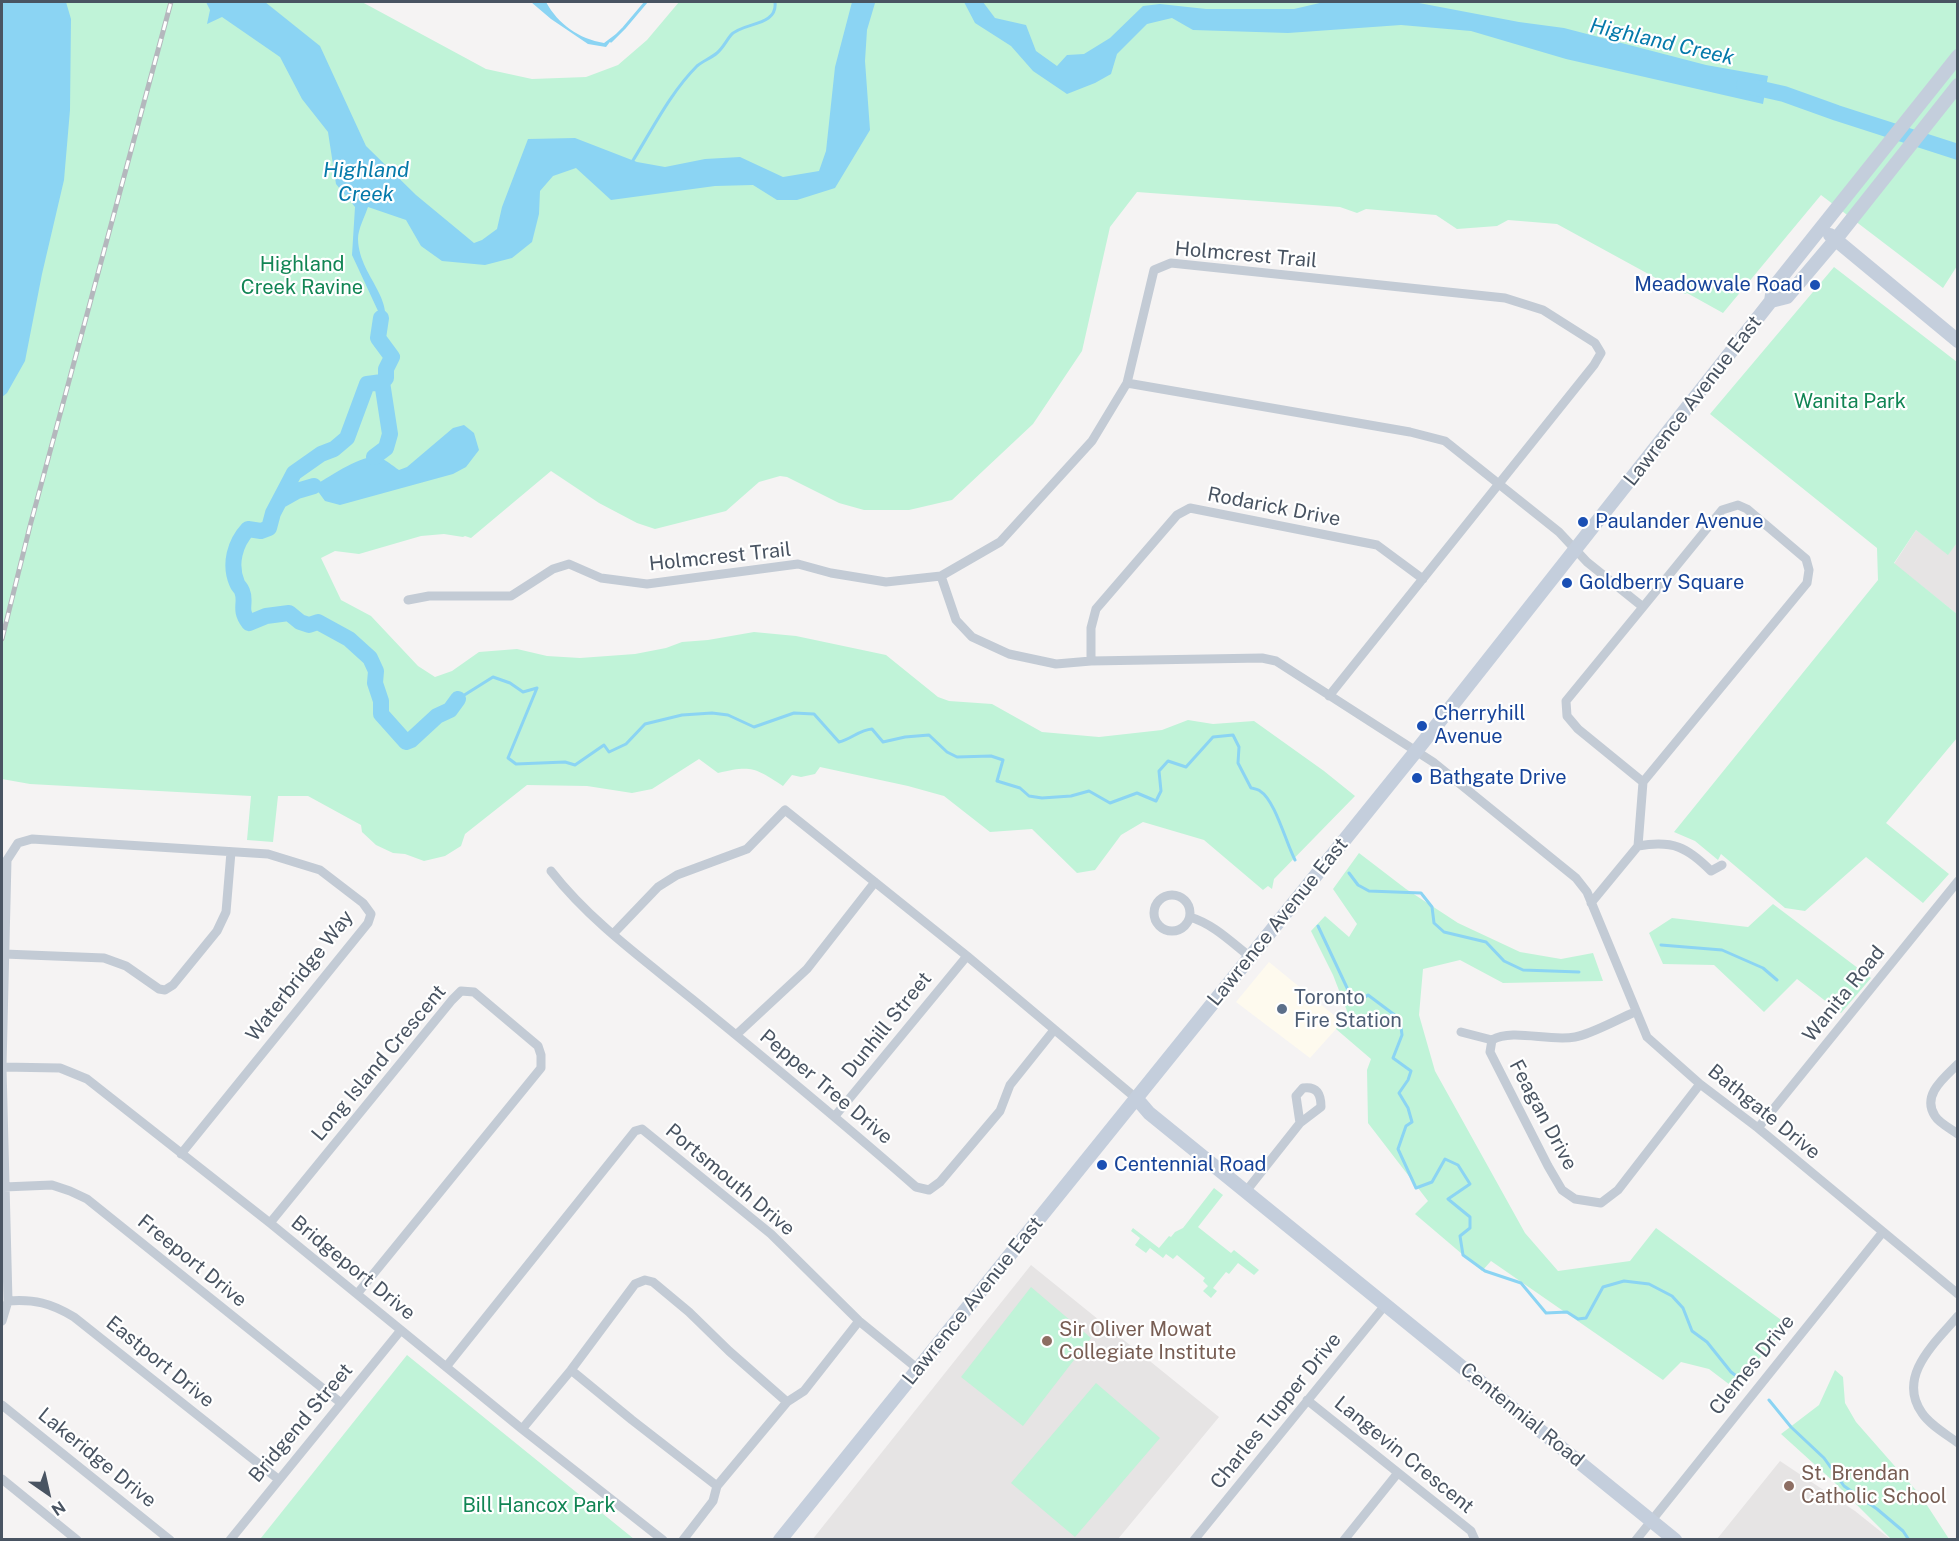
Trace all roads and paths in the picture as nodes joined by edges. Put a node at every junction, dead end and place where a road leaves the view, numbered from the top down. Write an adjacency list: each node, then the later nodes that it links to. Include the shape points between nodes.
1 (1958, 56): 3 (main road, Lawrence Avenue East)
2 (1958, 84): 4 (main road, Lawrence Avenue East)
3 (1822, 228): 4 (main road); 5 (main road, Lawrence Avenue East, via 1773,288)
4 (1836, 239): 5 (main road, Lawrence Avenue East, via 1787,297); 6 (main road)
5 (1772, 301): 9 (main road, Lawrence Avenue East)
6 (1958, 341)
7 (1127, 383): 8 (street, via 1445,441); 8 (street, Holmcrest Trail, via 1154,270 1171,263 1505,298 1543,310 1595,343 1601,353); 10 (street, Holmcrest Trail, via 1092,441 1000,542)
8 (1499, 483): 9 (street); 11 (street, Holmcrest Trail)
9 (1576, 549): 13 (street); 16 (main road, Lawrence Avenue East)
10 (941, 576): 12 (street, Holmcrest Trail, via 886,582 798,564 647,584 602,578 569,564 511,596 429,596); 14 (street, via 956,620 972,637 1009,654 1056,664)
11 (1423, 579): 14 (street, Rodarick Drive, via 1377,546 1190,508 1177,514 1095,609); 15 (street, Holmcrest Trail)
12 (408, 600)
13 (1643, 607): 17 (street, via 1566,701 1567,716 1578,729); 17 (street, via 1722,510 1738,506 1747,509 1806,559 1809,570 1807,583)
14 (1091, 661): 15 (street, via 1262,658 1276,661)
15 (1329, 696): 16 (street)
16 (1417, 750): 24 (street, Bathgate Drive, via 1576,878); 29 (main road, Lawrence Avenue East)
17 (1643, 782): 18 (street)
18 (1638, 846): 20 (street, via 1686,849 1712,871); 24 (street)
19 (231, 852): 27 (street, Waterbridge Way, via 32,839 18,843 7,860); 27 (street, via 226,912 218,931 165,990 126,966 104,958); 43 (street, Waterbridge Way, via 268,854 320,870 363,903 371,914 368,923)
20 (1722, 865)
21 (550, 871): 26 (street, Pepper Tree Drive, via 572,897)
22 (1958, 881): 41 (street, Wanita Road)
23 (875, 882): 26 (street, Centennial Road, via 785,810 747,849 676,875 657,887); 28 (street, Centennial Road); 33 (street, via 807,969)
24 (1591, 903): 30 (street, Bathgate Drive)
25 (1190, 917): 29 (street, via 1214,928)
26 (614, 934): 33 (street, Pepper Tree Drive)
27 (4, 954): 36 (street)
28 (967, 956): 31 (street, Centennial Road); 39 (street, Dunhill Street)
29 (1249, 956): 38 (main road, Lawrence Avenue East)
30 (1635, 1012): 34 (street, Feagan Drive, via 1575,1037 1500,1035); 37 (street, Bathgate Drive, via 1647,1037)
31 (1054, 1030): 38 (street, Centennial Road); 39 (street, Pepper Tree Drive, via 1010,1085 1000,1111 929,1190 916,1187)
32 (1461, 1032): 34 (street, Feagan Drive)
33 (736, 1035): 39 (street, Pepper Tree Drive)
34 (1492, 1040): 37 (street, Feagan Drive, via 1490,1052 1548,1166 1562,1190 1575,1199 1601,1203 1618,1190)
35 (1958, 1064): 42 (street, via 1933,1090 1931,1106 1935,1117)
36 (2, 1067): 43 (street, Bridgeport Drive, via 60,1068 87,1079); 44 (street)
37 (1700, 1084): 41 (street, Bathgate Drive)
38 (1137, 1099): 45 (main road, Centennial Road, via 1149,1113); 57 (main road, Lawrence Avenue East)
39 (835, 1116)
40 (1300, 1123): 45 (street)
41 (1758, 1128): 47 (street, Bathgate Drive)
42 (1958, 1134)
43 (181, 1154): 46 (street, Bridgeport Drive)
44 (4, 1187): 50 (street); 61 (street, Freeport Drive, via 52,1185 87,1199)
45 (1247, 1190): 51 (main road, Centennial Road)
46 (270, 1223): 48 (street, Bridgeport Drive); 48 (street, Long Island Crescent, via 452,1000 461,991 474,992 538,1046 541,1068)
47 (1882, 1233): 49 (street, Bathgate Drive); 69 (street, Clemes Drive)
48 (357, 1294): 55 (street, Bridgeport Drive)
49 (1958, 1294)
50 (8, 1301): 53 (street); 67 (street, Eastport Drive, via 47,1303 74,1317)
51 (1386, 1304): 59 (street, Charles Tupper Drive); 69 (main road, Centennial Road)
52 (1958, 1316): 64 (street, via 1920,1359 1913,1385 1921,1413)
53 (2, 1321)
54 (859, 1322): 56 (street, Portsmouth Drive, via 771,1234 642,1129 635,1131); 57 (street, Portsmouth Drive); 60 (street, via 804,1391)
55 (401, 1330): 56 (street, Bridgeport Drive); 61 (street, Bridgend Street)
56 (446, 1367): 63 (street, Bridgeport Drive)
57 (918, 1369): 75 (main road, Lawrence Avenue East)
58 (571, 1370): 60 (street, via 636,1284 645,1280 653,1282 689,1312); 63 (street); 68 (street)
59 (1307, 1400): 65 (street, Langevin Crescent); 76 (street, Charles Tupper Drive)
60 (787, 1402): 68 (street)
61 (341, 1403): 67 (street, Bridgend Street)
62 (2, 1404): 71 (street, Lakeridge Drive)
63 (522, 1429): 73 (street, Bridgeport Drive)
64 (1958, 1443)
65 (1397, 1474): 77 (street); 78 (street, Langevin Crescent, via 1471,1531)
66 (2, 1479): 70 (street)
67 (278, 1479): 72 (street, Bridgend Street)
68 (717, 1486): 74 (street, via 713,1501)
69 (1651, 1520): 79 (street, Clemes Drive); 80 (main road, Centennial Road)
70 (77, 1539)
71 (170, 1539)
72 (230, 1539)
73 (663, 1539)
74 (683, 1539)
75 (780, 1539)
76 (1194, 1539)
77 (1344, 1539)
78 (1475, 1539)
79 (1636, 1539)
80 (1675, 1539)

